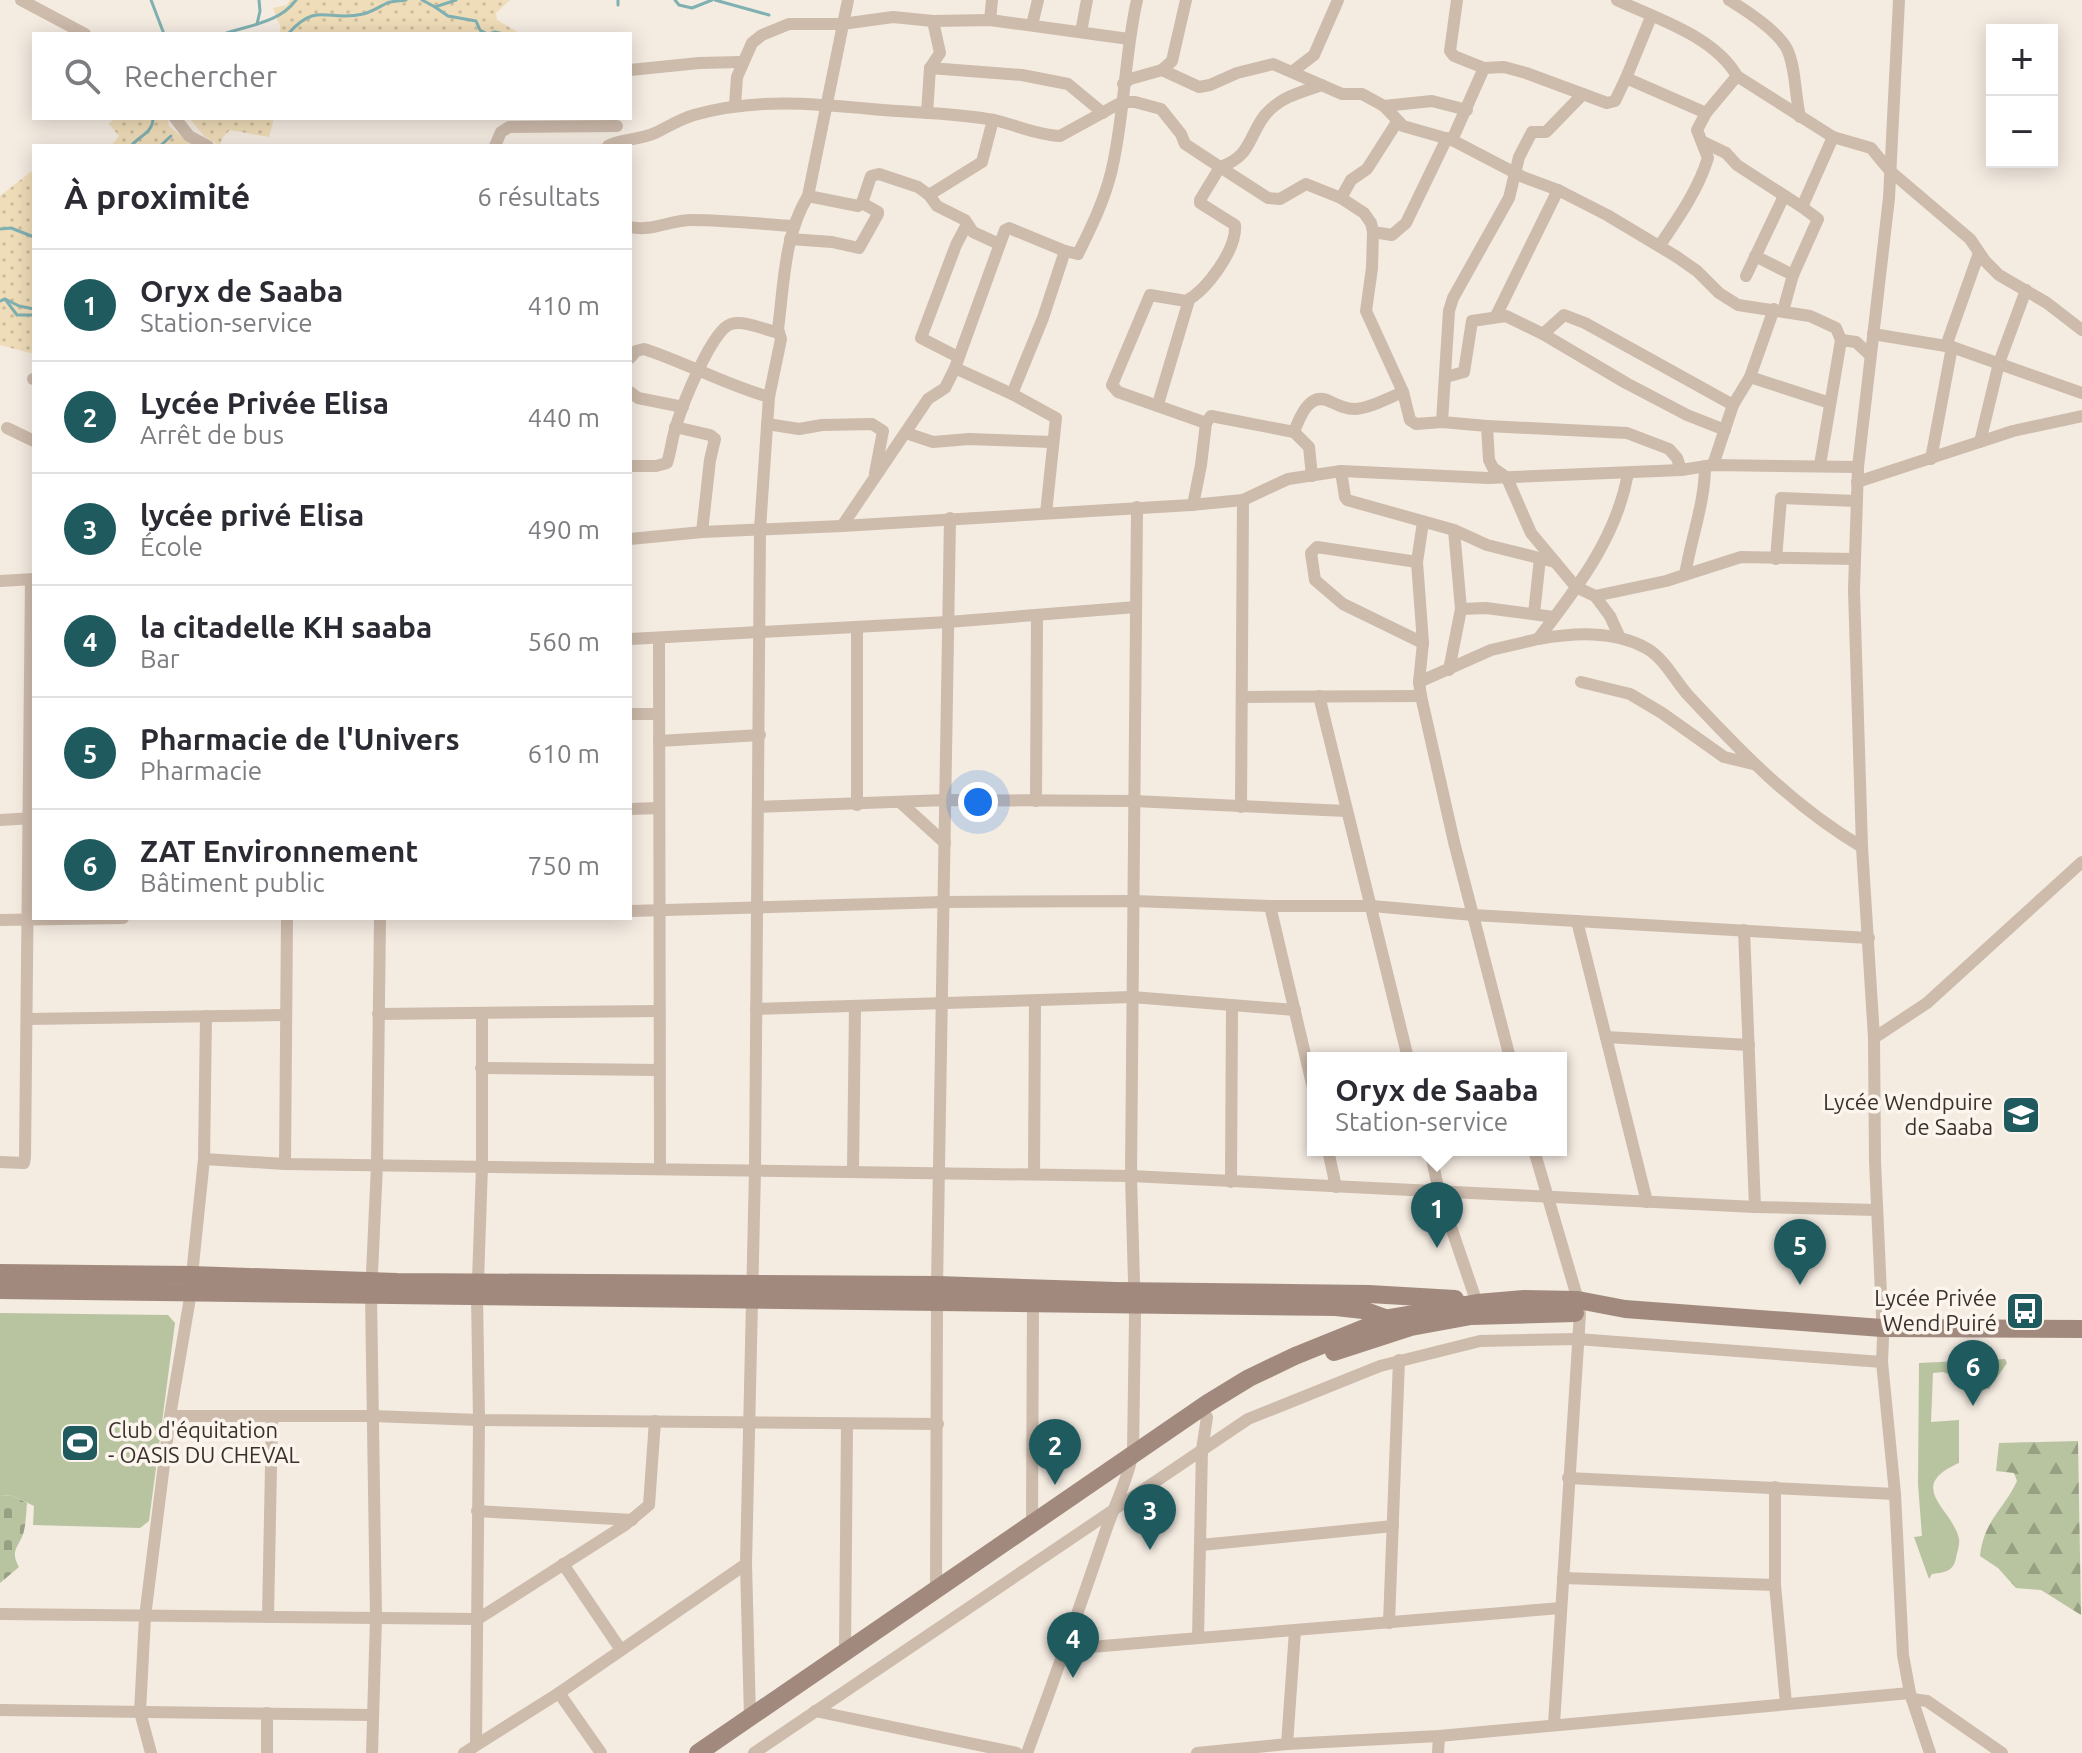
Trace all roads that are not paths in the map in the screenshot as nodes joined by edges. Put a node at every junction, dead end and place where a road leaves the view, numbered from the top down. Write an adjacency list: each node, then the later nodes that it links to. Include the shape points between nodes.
1 (21, 0): 18 (street)
2 (848, 0): 16 (street)
3 (992, 0): 14 (street)
4 (1038, 0): 17 (street)
5 (1087, 0): 19 (street)
6 (1137, 0): 20 (street)
7 (1186, 0): 25 (street, via 1174,56)
8 (1338, 0): 26 (street, via 1314,55)
9 (1457, 0): 23 (street, via 1451,53)
10 (1617, 0): 13 (street)
11 (1729, 0): 40 (street, via 1786,48)
12 (1899, 0): 52 (street)
13 (1651, 17): 27 (street, via 1689,33 1730,64); 28 (street)
14 (990, 20): 15 (street); 17 (street)
15 (933, 21): 16 (street, via 893,17); 22 (street, via 940,53)
16 (842, 24): 21 (street, via 800,22 779,28 752,43); 33 (street)
17 (1032, 25): 19 (street)
18 (81, 32)
19 (1081, 32): 20 (street)
20 (1129, 39): 29 (street)
21 (741, 62): 24 (street); 34 (street)
22 (930, 68): 37 (street); 38 (street, via 1068,84)
23 (1484, 68): 31 (street, via 1504,67); 36 (street)
24 (632, 70)
25 (1162, 70): 26 (street, via 1199,87 1273,64); 29 (street)
26 (1293, 71): 30 (street)
27 (1737, 76): 39 (street); 40 (street)
28 (1626, 78): 31 (street, via 1611,103); 39 (street)
29 (1123, 84): 32 (street)
30 (1322, 85): 35 (street, via 1342,94 1362,94); 51 (street, via 1274,106 1242,156)
31 (1583, 94): 53 (street, via 1546,132 1532,132)
32 (1122, 102): 38 (street); 51 (street, via 1161,109 1185,144); 67 (street, via 1103,198 1078,254)
33 (828, 104): 34 (street); 37 (street); 56 (street)
34 (735, 105): 50 (street)
35 (1384, 106): 36 (street, via 1432,101); 44 (street)
36 (1467, 110): 46 (street)
37 (927, 113): 42 (street)
38 (1103, 113): 42 (street, via 1060,136)
39 (1706, 113): 47 (street, via 1697,130)
40 (1800, 117): 45 (street)
41 (177, 120): 48 (street)
42 (993, 120): 55 (street, via 982,162)
43 (616, 122): 49 (street, via 509,127); 50 (street)
44 (1397, 122): 46 (street); 58 (street)
45 (1833, 137): 52 (street, via 1871,148); 60 (street)
46 (1449, 139): 53 (street); 64 (street, via 1406,223 1392,235)
47 (1703, 142): 57 (street); 66 (street, via 1708,158 1703,174)
48 (204, 144)
49 (496, 144)
50 (614, 144)
51 (1220, 167): 58 (street, via 1268,198 1280,199 1306,184); 73 (street, via 1199,201 1233,223 1235,232 1217,273)
52 (1890, 171): 68 (street, via 1970,239); 79 (street)
53 (1515, 173): 54 (street); 87 (street, via 1509,198 1453,298)
54 (1558, 190): 66 (street); 75 (street)
55 (929, 195): 59 (street, via 873,174); 61 (street)
56 (808, 196): 59 (street, via 853,206); 63 (street)
57 (1784, 196): 60 (street); 69 (street)
58 (1341, 198): 64 (street, via 1368,217)
59 (862, 203): 63 (street, via 878,212 859,248)
60 (1802, 207): 70 (street, via 1818,219)
61 (966, 226): 65 (street); 84 (street, via 921,338)
62 (632, 227): 63 (street, via 692,220)
63 (792, 232): 77 (street)
64 (1373, 232): 89 (street, via 1366,311)
65 (999, 244): 67 (street, via 1009,228); 84 (street)
66 (1660, 245): 74 (street, via 1738,305)
67 (1065, 251): 92 (street)
68 (1979, 253): 72 (street, via 1999,275); 81 (street)
69 (1755, 256): 70 (street); 71 (street)
70 (1793, 275): 74 (street)
71 (1746, 276)
72 (2026, 290): 76 (street); 85 (street)
73 (1189, 300): 95 (street); 95 (street, via 1150,295 1112,385 1118,392)
74 (1778, 310): 80 (street, via 1829,324); 88 (street)
75 (1496, 316): 78 (street); 87 (street, via 1472,321 1464,372)
76 (2082, 330)
77 (779, 333): 86 (street, via 729,324); 93 (street)
78 (1543, 334): 96 (street, via 1564,315); 105 (street, via 1626,383)
79 (1873, 334): 81 (street); 82 (street)
80 (1841, 340): 82 (street, via 1856,342); 94 (street)
81 (1949, 347): 85 (street); 111 (street)
82 (1870, 355): 115 (street)
83 (632, 356): 86 (street, via 644,349)
84 (956, 363): 92 (street); 107 (street, via 945,388 928,399)
85 (1999, 363): 90 (street); 110 (street)
86 (699, 369): 93 (street); 97 (street)
87 (1446, 377): 99 (street)
88 (1750, 377): 94 (street); 96 (street)
89 (1403, 392): 99 (street, via 1412,423); 106 (street, via 1364,408 1313,400)
90 (2082, 393)
91 (632, 394): 97 (street)
92 (1012, 394): 109 (street, via 1055,416)
93 (769, 397): 101 (street)
94 (1830, 403): 113 (street)
95 (1158, 404): 100 (street)
96 (1733, 405): 105 (street)
97 (683, 407): 103 (street)
98 (2082, 416): 110 (street)
99 (1442, 422): 102 (street)
100 (1206, 423): 106 (street, via 1214,416); 125 (street)
101 (767, 424): 120 (street, via 799,429 879,427 883,431); 131 (street)
102 (1487, 426): 116 (street, via 1627,433 1669,449); 121 (street, via 1489,460)
103 (675, 427): 114 (street, via 667,463); 133 (street, via 715,439)
104 (7, 428): 108 (street)
105 (1725, 430): 112 (street)
106 (1294, 432): 119 (street, via 1309,447)
107 (906, 433): 109 (street, via 933,442); 120 (street)
108 (32, 440)
109 (1052, 442): 127 (street)
110 (1980, 442): 111 (street)
111 (1931, 459): 122 (street)
112 (1709, 465): 113 (street); 116 (street); 140 (street)
113 (1820, 465): 115 (street)
114 (632, 466)
115 (1858, 467): 122 (street)
116 (1681, 470): 118 (street)
117 (1341, 471): 119 (street); 121 (street); 129 (street, via 1347,500)
118 (1628, 473): 121 (street); 143 (street, via 1612,527)
119 (1312, 476): 123 (street, via 1288,479)
120 (874, 478): 130 (street)
121 (1507, 478): 139 (street, via 1531,533)
122 (1857, 482): 124 (street)
123 (1243, 500): 125 (street); 162 (street)
124 (1856, 501): 136 (street, via 1781,498); 137 (street)
125 (1193, 505): 126 (street)
126 (1137, 507): 127 (street); 145 (street)
127 (1046, 513): 128 (street)
128 (950, 518): 130 (street); 150 (street)
129 (1423, 522): 132 (street); 138 (street)
130 (842, 526): 131 (street)
131 (760, 529): 133 (street); 152 (street)
132 (1454, 530): 135 (street, via 1487,545); 146 (street)
133 (702, 532): 134 (street)
134 (632, 539)
135 (1540, 558): 139 (street); 147 (street)
136 (1776, 559): 137 (street); 140 (street, via 1741,557)
137 (1855, 559): 182 (street)
138 (1417, 562): 157 (street); 157 (street, via 1317,547 1311,553 1315,580 1343,604)
139 (1558, 563): 143 (street)
140 (1685, 575): 144 (street)
141 (32, 579): 142 (street)
142 (0, 581)
143 (1576, 587): 144 (street); 149 (street)
144 (1595, 596): 154 (street)
145 (1136, 607): 148 (street); 171 (street)
146 (1461, 609): 147 (street); 158 (street)
147 (1534, 614): 149 (street)
148 (1037, 615): 150 (street); 170 (street)
149 (1554, 617): 156 (street)
150 (948, 622): 151 (street); 169 (street)
151 (857, 627): 152 (street); 173 (street)
152 (761, 631): 153 (street); 166 (street)
153 (659, 638): 155 (street); 164 (street)
154 (1620, 638): 156 (street); 168 (street, via 1659,658)
155 (632, 639)
156 (1538, 639): 158 (street, via 1491,650)
157 (1423, 643): 160 (street)
158 (1449, 670): 160 (street)
159 (1581, 682): 168 (street, via 1630,694 1724,757)
160 (1420, 689): 161 (street); 191 (street)
161 (1319, 696): 162 (street); 178 (street)
162 (1242, 697): 175 (street)
163 (632, 714): 164 (street)
164 (659, 714): 167 (street)
165 (32, 724): 179 (street)
166 (760, 735): 167 (street); 174 (street)
167 (659, 741): 176 (street)
168 (1753, 764): 182 (street, via 1789,797)
169 (946, 800): 170 (street); 172 (street); 181 (street)
170 (1036, 801): 171 (street)
171 (1134, 801): 175 (street); 184 (street)
172 (901, 803): 173 (street); 181 (street)
173 (857, 805): 174 (street)
174 (758, 807): 188 (street)
175 (1241, 807): 178 (street)
176 (659, 808): 177 (street); 189 (street)
177 (632, 809)
178 (1346, 811): 187 (street)
179 (32, 818): 180 (street); 192 (street)
180 (0, 820)
181 (945, 843): 185 (street)
182 (1862, 847): 199 (street)
183 (2082, 862): 214 (street, via 1927,1003)
184 (1134, 901): 185 (street); 186 (street); 200 (street)
185 (944, 902): 188 (street); 202 (street)
186 (1270, 906): 187 (street); 206 (street)
187 (1372, 906): 191 (street); 216 (street)
188 (757, 907): 189 (street); 205 (street)
189 (659, 910): 190 (street); 207 (street)
190 (632, 911)
191 (1473, 915): 197 (street); 217 (street)
192 (28, 919): 193 (street); 194 (street); 212 (street)
193 (32, 919)
194 (0, 920)
195 (287, 920): 210 (street)
196 (380, 920): 209 (street)
197 (1577, 921): 198 (street); 213 (street)
198 (1744, 930): 199 (street); 215 (street)
199 (1869, 938): 214 (street)
200 (1132, 997): 201 (street); 204 (street); 234 (street)
201 (1035, 1002): 202 (street); 233 (street)
202 (943, 1004): 203 (street); 232 (street)
203 (855, 1006): 205 (street); 231 (street)
204 (1232, 1006): 206 (street); 235 (street)
205 (756, 1009): 230 (street)
206 (1295, 1010): 218 (street)
207 (659, 1011): 208 (street); 220 (street)
208 (482, 1013): 209 (street); 219 (street)
209 (378, 1014): 227 (street)
210 (286, 1015): 211 (street); 226 (street)
211 (206, 1016): 212 (street); 224 (street)
212 (27, 1019): 225 (street, via 24,1163)
213 (1606, 1037): 215 (street); 239 (street)
214 (1874, 1038): 241 (street)
215 (1749, 1045): 240 (street)
216 (1407, 1052)
217 (1508, 1052)
218 (1307, 1062)
219 (481, 1068): 220 (street); 228 (street)
220 (658, 1070): 229 (street)
221 (1329, 1156): 236 (street)
222 (1431, 1156): 237 (street)
223 (1536, 1156): 238 (street)
224 (204, 1159): 226 (street); 243 (street)
225 (0, 1162)
226 (285, 1164): 227 (street)
227 (377, 1165): 228 (street); 244 (street)
228 (482, 1166): 229 (street); 245 (street)
229 (660, 1168): 230 (street)
230 (755, 1170): 231 (street); 247 (street)
231 (853, 1172): 232 (street)
232 (941, 1173): 233 (street); 248 (street)
233 (1034, 1174): 234 (street)
234 (1131, 1176): 235 (street); 249 (street)
235 (1231, 1182): 236 (street)
236 (1336, 1187): 237 (street)
237 (1439, 1192): 238 (street); 251 (street)
238 (1546, 1197): 239 (street); 252 (street)
239 (1647, 1202): 240 (street)
240 (1755, 1207): 241 (street)
241 (1877, 1210): 255 (street)
242 (0, 1273): 243 (street)
243 (191, 1284): 244 (street); 246 (street); 259 (street)
244 (372, 1288): 245 (street); 260 (street)
245 (477, 1288): 247 (street); 263 (street)
246 (0, 1290)
247 (752, 1292): 248 (street); 265 (street)
248 (937, 1294): 249 (street); 250 (street); 267 (street)
249 (1134, 1298): 250 (street); 251 (street, via 1369,1294); 253 (street, via 1336,1307 1363,1310); 269 (street)
250 (1033, 1302): 276 (street)
251 (1477, 1303): 252 (street, via 1524,1299); 253 (street)
252 (1579, 1306): 253 (street); 255 (street); 256 (street)
253 (1392, 1324): 262 (street, via 1303,1362); 269 (street, via 1295,1356 1249,1378)
254 (2082, 1332): 255 (street)
255 (1882, 1333): 258 (street)
256 (1577, 1339): 257 (street, via 1480,1341); 258 (street); 270 (street)
257 (1399, 1360): 268 (street, via 1248,1419); 277 (street)
258 (1882, 1362): 272 (street)
259 (170, 1416): 261 (street); 286 (street)
260 (372, 1416): 261 (street); 263 (street); 288 (street)
261 (272, 1417): 287 (street)
262 (1207, 1417): 268 (street); 269 (street)
263 (479, 1420): 264 (street); 274 (street)
264 (655, 1421): 265 (street); 275 (street, via 651,1501)
265 (751, 1423): 266 (street); 280 (street)
266 (847, 1424): 267 (street); 295 (street)
267 (938, 1424): 283 (street)
268 (1202, 1450): 273 (street); 278 (street)
269 (1132, 1459): 273 (street); 276 (street); 316 (street)
270 (1568, 1478): 271 (street); 281 (street)
271 (1775, 1487): 272 (street); 282 (street)
272 (1895, 1494): 297 (street, via 1903,1655)
273 (1113, 1508): 293 (street); 300 (street)
274 (477, 1511): 275 (street); 289 (street)
275 (632, 1520): 279 (street)
276 (1032, 1522): 283 (street)
277 (1393, 1526): 278 (street); 290 (street)
278 (1201, 1545): 292 (street)
279 (563, 1564): 289 (street); 294 (street)
280 (746, 1564): 294 (street); 304 (street)
281 (1563, 1578): 282 (street); 284 (street)
282 (1775, 1585): 298 (street)
283 (936, 1590): 295 (street)
284 (1561, 1608): 290 (street); 305 (street)
285 (0, 1614): 286 (street)
286 (145, 1617): 287 (street); 301 (street)
287 (268, 1617): 288 (street)
288 (376, 1618): 289 (street); 303 (street)
289 (478, 1619): 307 (street)
290 (1389, 1623): 291 (street)
291 (1295, 1631): 292 (street); 308 (street)
292 (1198, 1638): 293 (street)
293 (1066, 1649): 319 (street)
294 (621, 1650): 296 (street)
295 (845, 1652): 304 (street)
296 (559, 1693): 307 (street); 314 (street)
297 (1911, 1696): 298 (street); 322 (street); 323 (street, via 1927,1701)
298 (1786, 1704): 305 (street)
299 (0, 1710): 301 (street)
300 (815, 1711): 317 (street); 318 (street)
301 (140, 1712): 302 (street); 310 (street)
302 (267, 1713): 303 (street); 311 (street)
303 (372, 1715): 312 (street)
304 (750, 1717): 315 (street)
305 (1554, 1724): 306 (street)
306 (1439, 1736): 308 (street); 321 (street)
307 (476, 1744): 313 (street)
308 (1287, 1744): 309 (street)
309 (1248, 1751): 320 (street)
310 (151, 1753)
311 (267, 1753)
312 (372, 1753)
313 (464, 1753)
314 (601, 1753)
315 (698, 1753)
316 (715, 1753)
317 (754, 1753)
318 (1017, 1753)
319 (1027, 1753)
320 (1197, 1753)
321 (1438, 1753)
322 (1930, 1753)
323 (2002, 1753)

